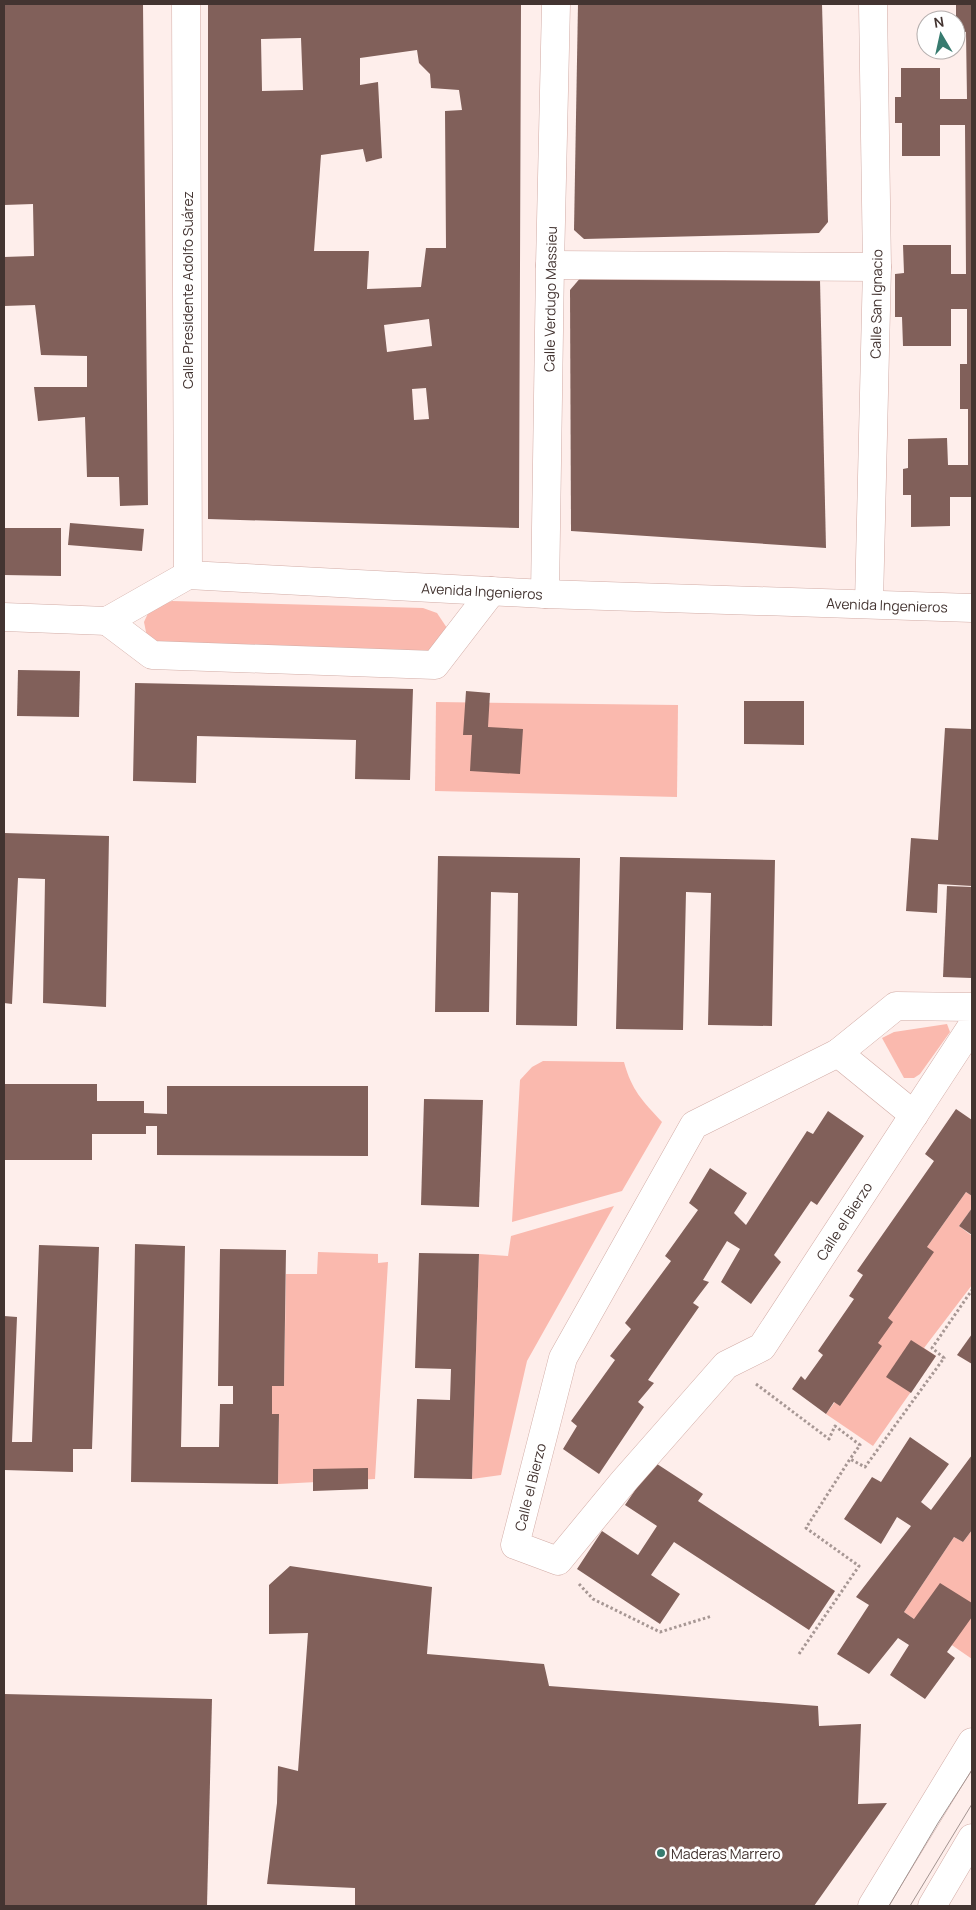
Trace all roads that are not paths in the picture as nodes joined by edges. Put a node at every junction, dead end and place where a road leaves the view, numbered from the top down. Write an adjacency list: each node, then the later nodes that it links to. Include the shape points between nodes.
1 (186, 4): 6 (street, Calle Presidente Adolfo Suárez)
2 (556, 4): 4 (street, Calle Verdugo Massieu)
3 (873, 4): 5 (street, Calle San Ignacio)
4 (550, 265): 5 (street); 8 (street, Calle Verdugo Massieu)
5 (877, 267): 9 (street, Calle San Ignacio)
6 (188, 576): 7 (street, Avenida Ingenieros); 12 (street)
7 (492, 591): 8 (street, Avenida Ingenieros); 12 (street, via 435,665 152,655)
8 (545, 594): 9 (street, Avenida Ingenieros)
9 (869, 604): 10 (street, Avenida Ingenieros)
10 (972, 608)
11 (4, 617): 12 (street)
12 (107, 621)
13 (972, 1007): 15 (street, Calle el Bierzo, via 896,1006)
14 (972, 1026): 16 (street, Calle el Bierzo)
15 (838, 1053): 16 (street); 16 (street, Calle el Bierzo, via 694,1125 563,1358 515,1545 558,1561 726,1366 762,1347)
16 (914, 1115)
17 (972, 1742): 19 (street)
18 (972, 1838): 20 (street)
19 (872, 1906)
20 (932, 1906)

